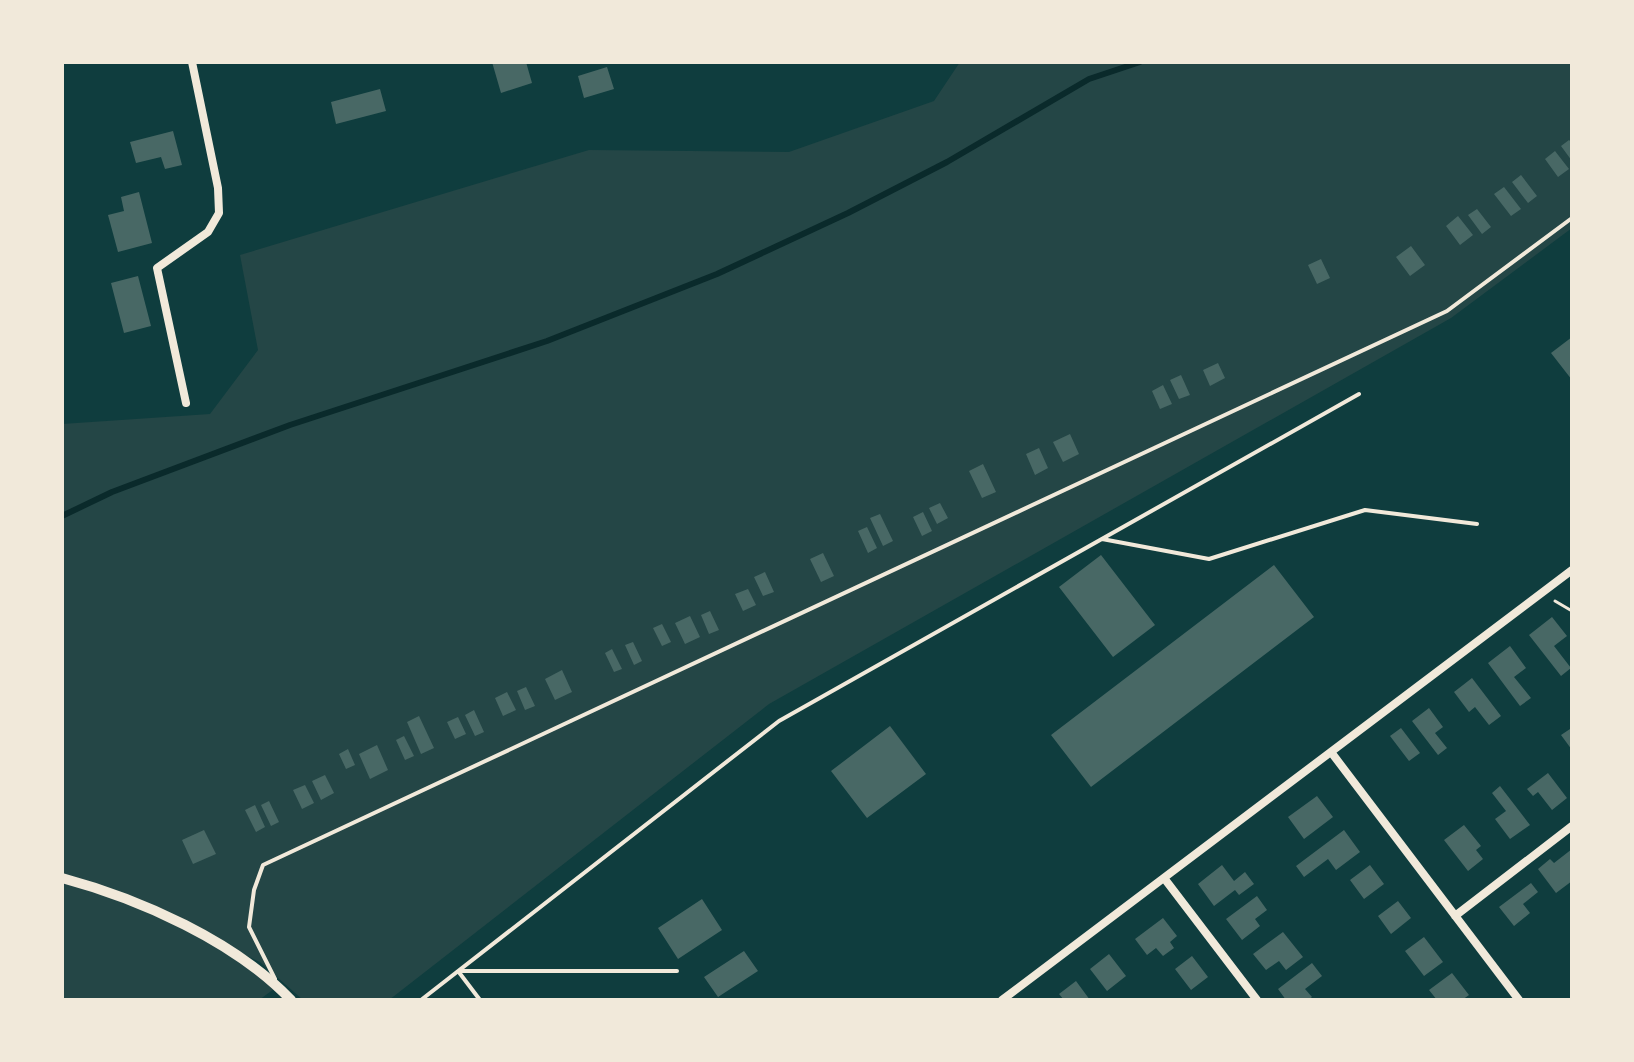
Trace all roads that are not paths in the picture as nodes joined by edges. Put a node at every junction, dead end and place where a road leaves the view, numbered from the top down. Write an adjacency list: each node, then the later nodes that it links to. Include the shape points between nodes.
1 (192, 62): 4 (street, via 219,213 208,232 157,268)
2 (1572, 218): 15 (lane, via 1447,311 263,865 249,927)
3 (1359, 394): 6 (lane)
4 (186, 403)
5 (1477, 524): 6 (lane, via 1365,510 1209,559)
6 (1102, 539): 13 (lane, via 779,721)
7 (1572, 570): 8 (street)
8 (1331, 752): 11 (street); 12 (street)
9 (1572, 826): 12 (street)
10 (62, 878): 15 (street, via 127,899 215,941)
11 (1164, 878): 19 (street); 20 (street)
12 (1455, 916): 21 (street)
13 (458, 971): 14 (lane); 17 (lane); 18 (lane)
14 (677, 971)
15 (278, 986): 16 (street)
16 (291, 1000)
17 (421, 1000)
18 (480, 1000)
19 (1002, 1000)
20 (1257, 1000)
21 (1519, 1000)

